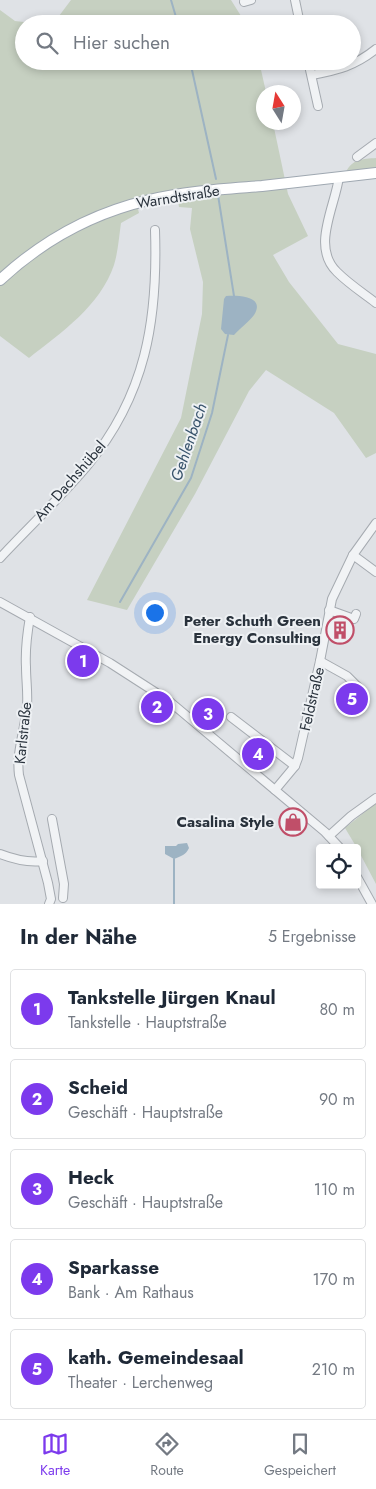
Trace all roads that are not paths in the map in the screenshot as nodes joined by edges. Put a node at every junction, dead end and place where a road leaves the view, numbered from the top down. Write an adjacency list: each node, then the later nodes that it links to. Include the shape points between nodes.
1 (295, 0): 2 (street)
2 (298, 15)
3 (376, 49): 4 (street)
4 (361, 60)
5 (311, 70): 7 (street)
6 (333, 70): 7 (street)
7 (312, 75): 8 (street)
8 (318, 106)
9 (376, 143): 10 (street)
10 (357, 157)
11 (376, 173): 12 (main road, Warndtstraße)
12 (339, 177): 16 (main road, Warndtstraße, via 167,196 112,210 64,232); 17 (street, via 325,233 325,253 336,271)
13 (155, 230): 15 (street, Am Dachshübel)
14 (146, 251): 15 (street)
15 (156, 251): 20 (street, Am Dachshübel, via 150,331 142,368 132,393 106,441 87,465)
16 (0, 280)
17 (376, 303)
18 (376, 523): 19 (street, Feldstraße)
19 (352, 555): 21 (street); 23 (street, Feldstraße)
20 (0, 558)
21 (376, 572)
22 (0, 602): 25 (street)
23 (330, 610): 24 (street, via 354,618); 26 (street, Feldstraße)
24 (356, 614)
25 (30, 617): 30 (street, via 176,706); 36 (street, Karlstraße, via 26,640 27,703 18,765)
26 (320, 661): 27 (street, via 347,676); 29 (street, Feldstraße)
27 (360, 689)
28 (231, 717): 29 (street)
29 (295, 766): 30 (street, Feldstraße)
30 (275, 790): 33 (street)
31 (376, 798): 33 (street)
32 (52, 819): 38 (street, via 64,884)
33 (329, 836): 34 (street)
34 (336, 844)
35 (0, 854): 36 (street, via 18,860)
36 (43, 861): 39 (street, Karlstraße)
37 (361, 884): 41 (street)
38 (63, 898): 39 (street); 40 (street)
39 (50, 902)
40 (70, 904)
41 (372, 904)

